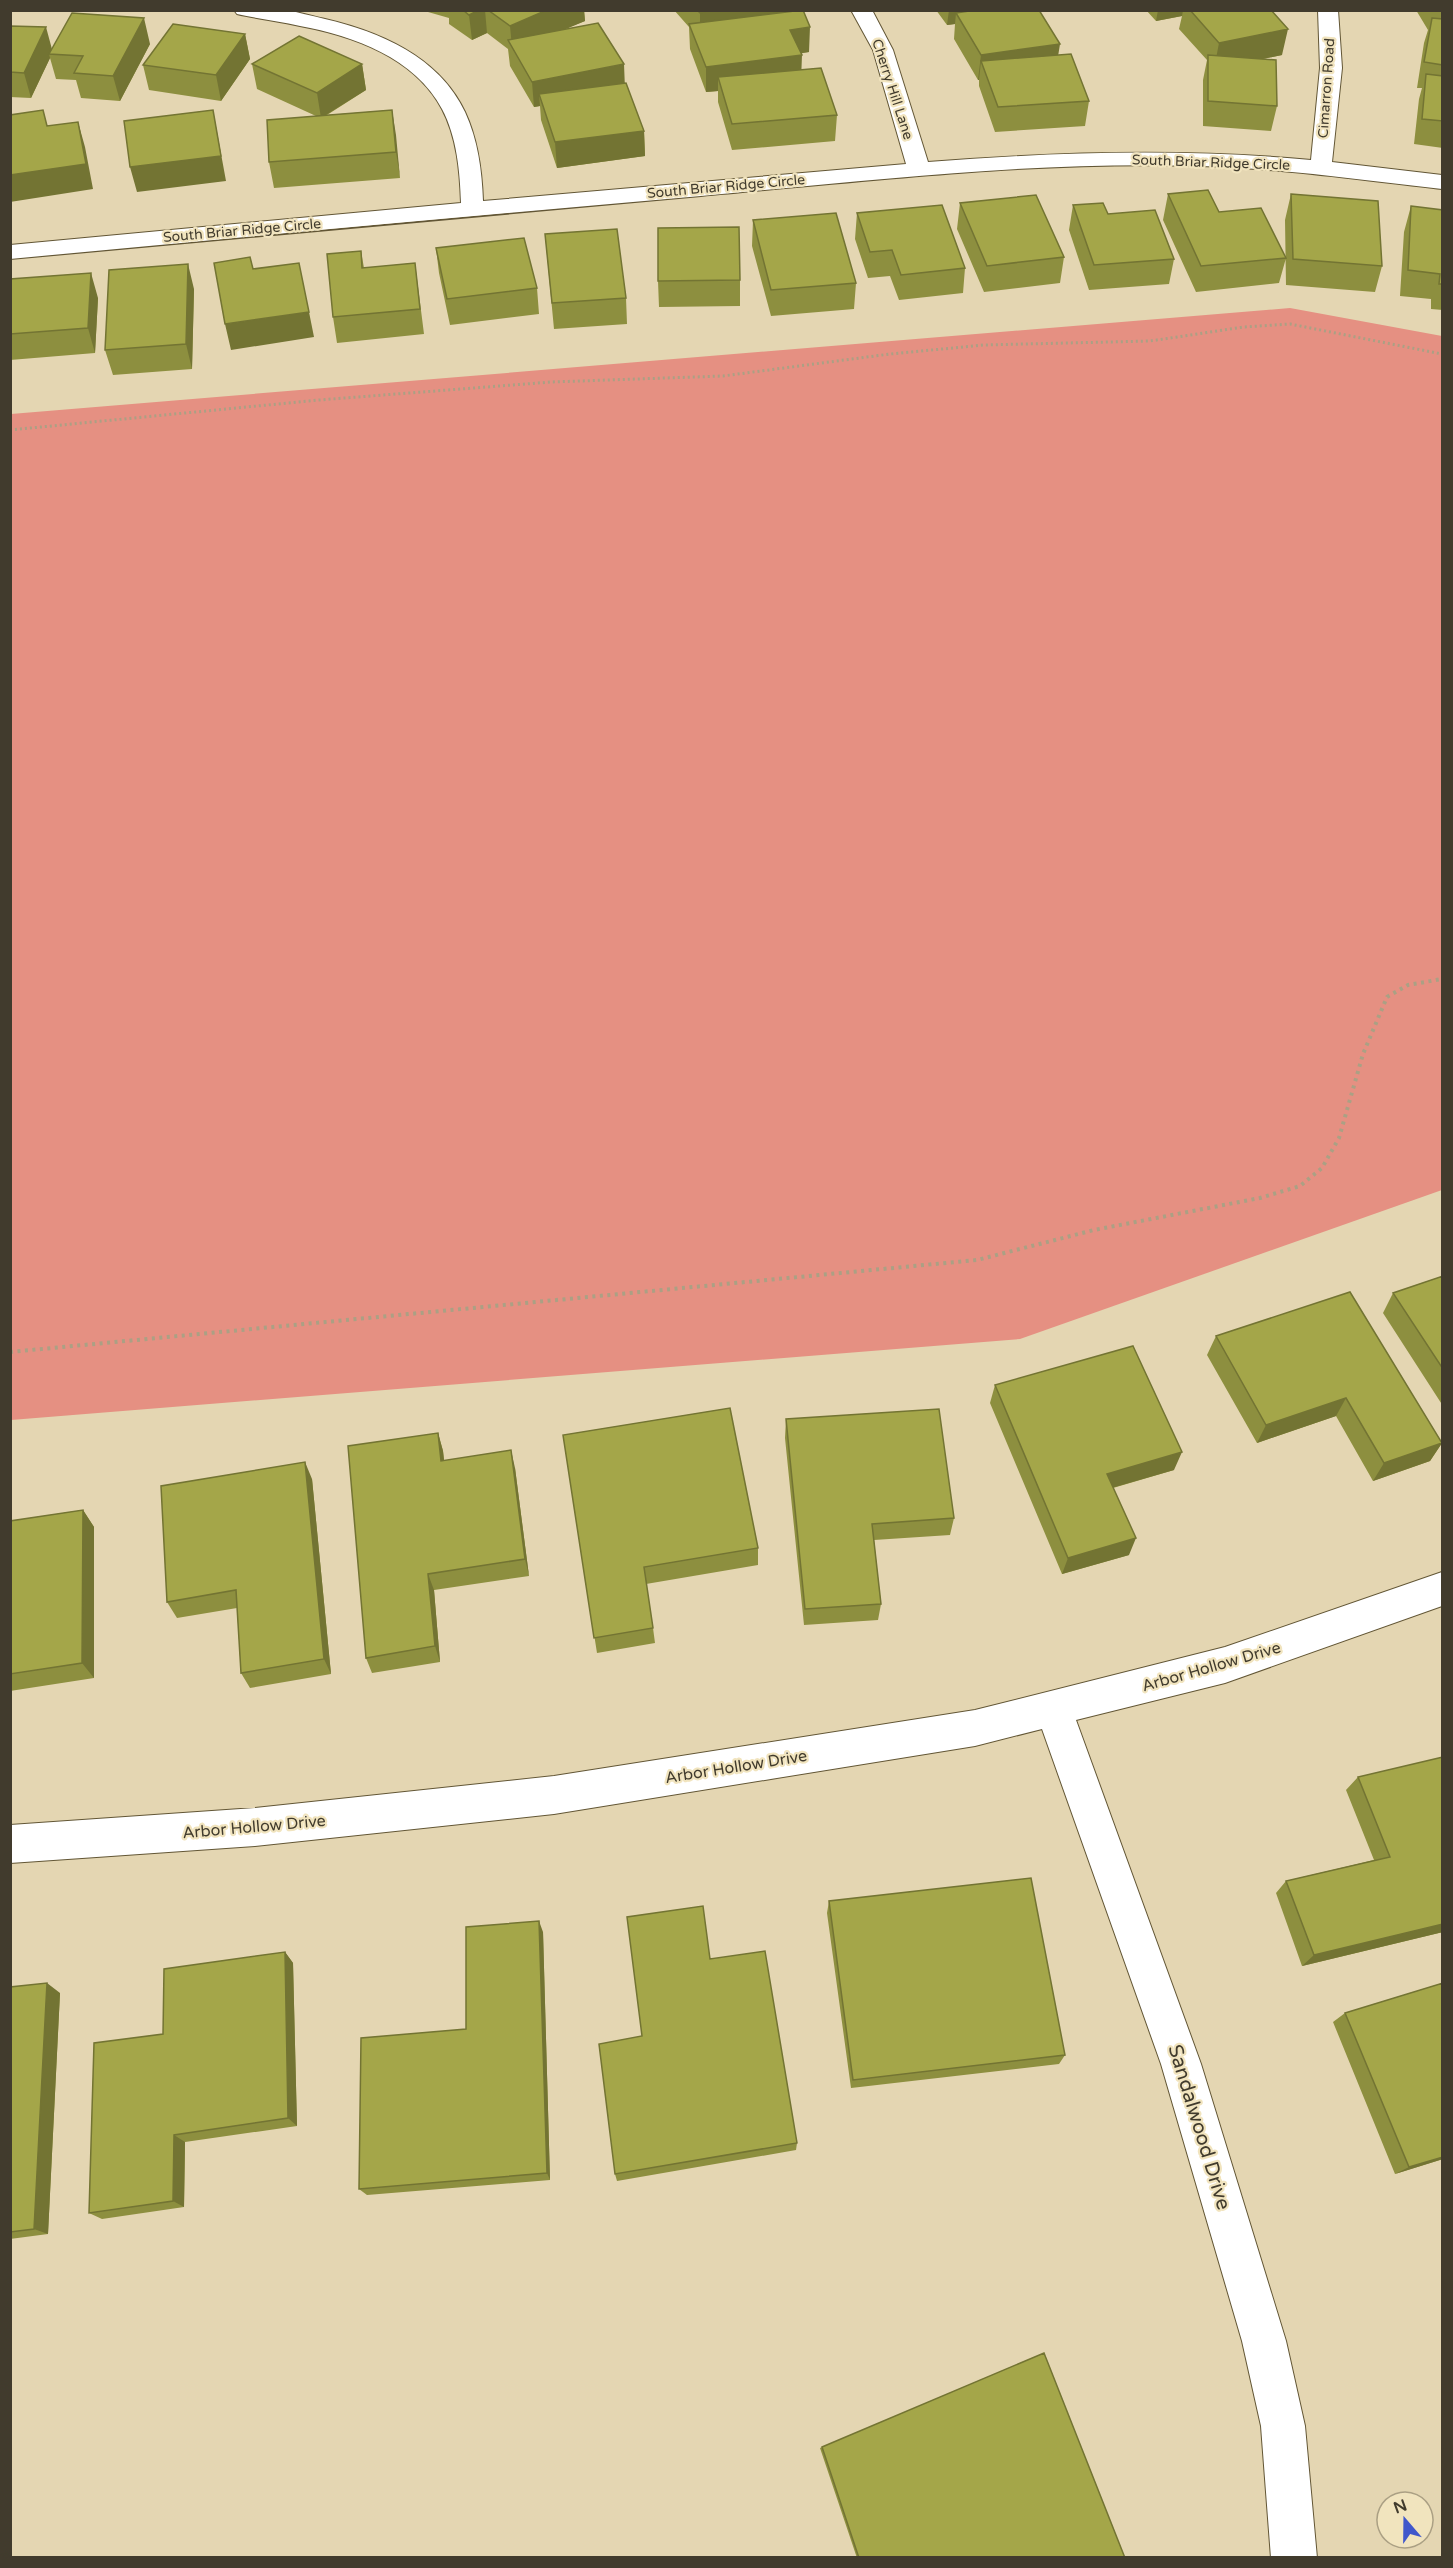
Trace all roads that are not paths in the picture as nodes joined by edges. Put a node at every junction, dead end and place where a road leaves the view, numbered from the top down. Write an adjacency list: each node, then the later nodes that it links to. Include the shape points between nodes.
1 (244, 10): 7 (street, via 311,23 388,46 430,77 453,107 466,143)
2 (861, 10): 5 (street, Cherry Hill Lane, via 883,50)
3 (1328, 10): 4 (street, Cimarron Road, via 1330,68)
4 (1320, 166): 5 (street, South Briar Ridge Circle, via 1131,159); 6 (street, South Briar Ridge Circle)
5 (919, 170): 7 (street, South Briar Ridge Circle)
6 (1443, 182)
7 (472, 208): 8 (street, South Briar Ridge Circle)
8 (10, 252)
9 (1443, 1589): 10 (street, Arbor Hollow Drive, via 1225,1665)
10 (1054, 1710): 11 (street, Arbor Hollow Drive, via 975,1728 554,1795 255,1827); 12 (street, Sandalwood Drive, via 1181,2064 1264,2341 1283,2426)
11 (10, 1844)
12 (1294, 2558)

